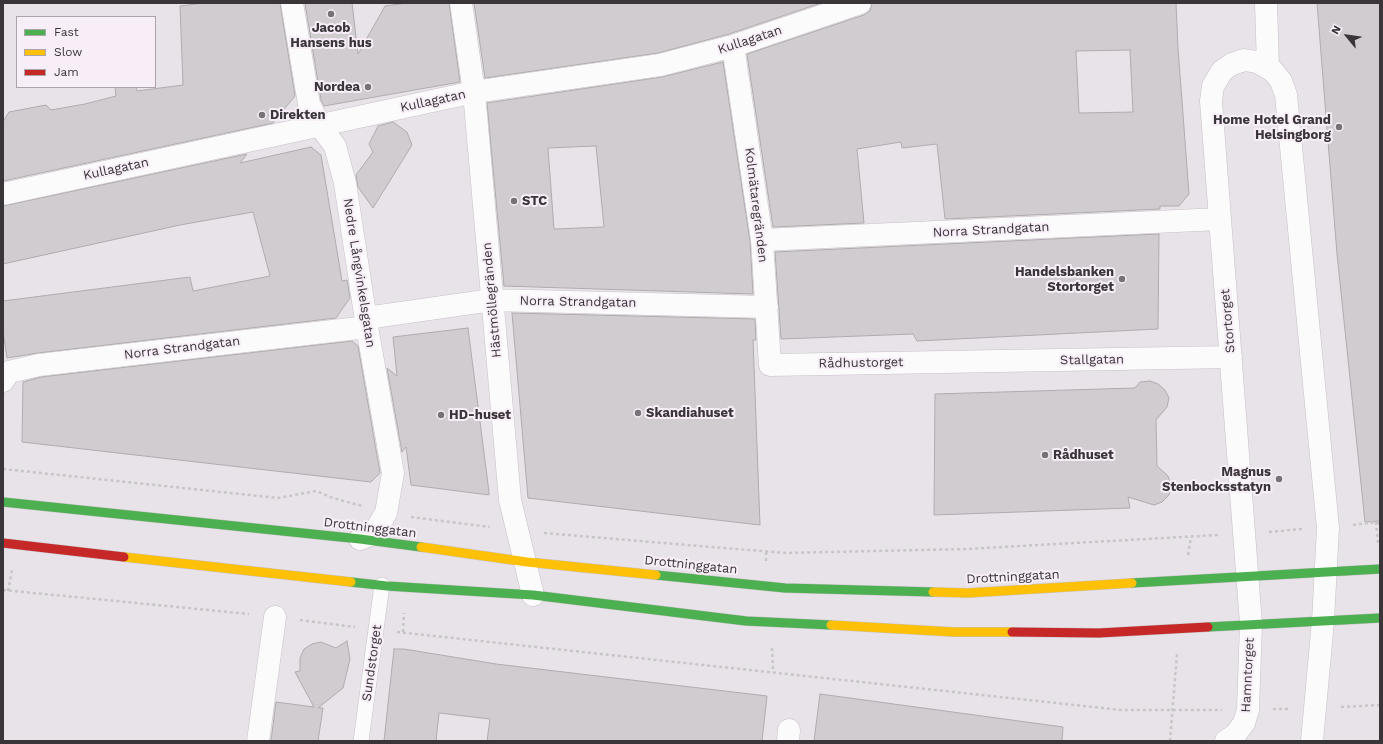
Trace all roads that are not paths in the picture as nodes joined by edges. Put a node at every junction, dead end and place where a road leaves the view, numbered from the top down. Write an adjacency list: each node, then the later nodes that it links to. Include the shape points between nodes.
1 (292, 3): 8 (street, Nedre Långvinkelsgatan, via 309,104)
2 (461, 3): 7 (street, Hästmöllegränden)
3 (860, 3): 5 (street, Kullagatan)
4 (1266, 3): 6 (street)
5 (733, 46): 7 (street, Kullagatan, via 660,65); 11 (street, Kolmätaregränden)
6 (1268, 67): 10 (street, Stortorget, via 1250,60 1232,64 1222,71 1211,92); 24 (street, Stortorget, via 1278,76 1286,94 1328,528)
7 (474, 92): 8 (street, Kullagatan); 12 (street, Hästmöllegränden)
8 (320, 126): 9 (street, Kullagatan); 14 (street, Nedre Långvinkelsgatan, via 335,146 345,183)
9 (3, 194)
10 (1220, 219): 11 (street, Norra Strandgatan); 15 (street, Stortorget)
11 (762, 240): 13 (street, Kolmätaregränden)
12 (492, 300): 13 (street, Norra Strandgatan); 14 (street, Norra Strandgatan); 22 (street, Hästmöllegränden, via 510,500 516,530)
13 (766, 307): 17 (street, Kolmätaregränden)
14 (366, 322): 18 (street, Norra Strandgatan, via 39,365 9,372); 20 (street, Nedre Långvinkelsgatan, via 393,473 386,513 377,528 370,535)
15 (1231, 358): 16 (street, Stallgatan); 25 (street, Stortorget)
16 (953, 362): 17 (street, Rådhustorget)
17 (770, 366)
18 (3, 381)
19 (3, 502): 20 (main road, Drottninggatan)
20 (360, 539): 22 (main road, Drottninggatan)
21 (3, 543): 26 (main road)
22 (527, 562): 25 (main road, Drottninggatan, via 785,588 968,593); 27 (street, Hästmöllegränden)
23 (1380, 569): 24 (main road, Drottninggatan)
24 (1325, 572): 25 (main road, Drottninggatan); 30 (street, Stortorget)
25 (1247, 577): 31 (street, Stortorget)
26 (382, 585): 27 (main road); 33 (lane, Sundstorget)
27 (534, 595): 31 (main road, via 746,621 954,632 1099,633)
28 (275, 617): 32 (street)
29 (1380, 618): 30 (main road)
30 (1323, 621): 31 (main road); 35 (street)
31 (1251, 624): 34 (street, Hamntorget, via 1248,710 1244,723)
32 (258, 741)
33 (361, 741)
34 (1226, 741)
35 (1312, 741)

